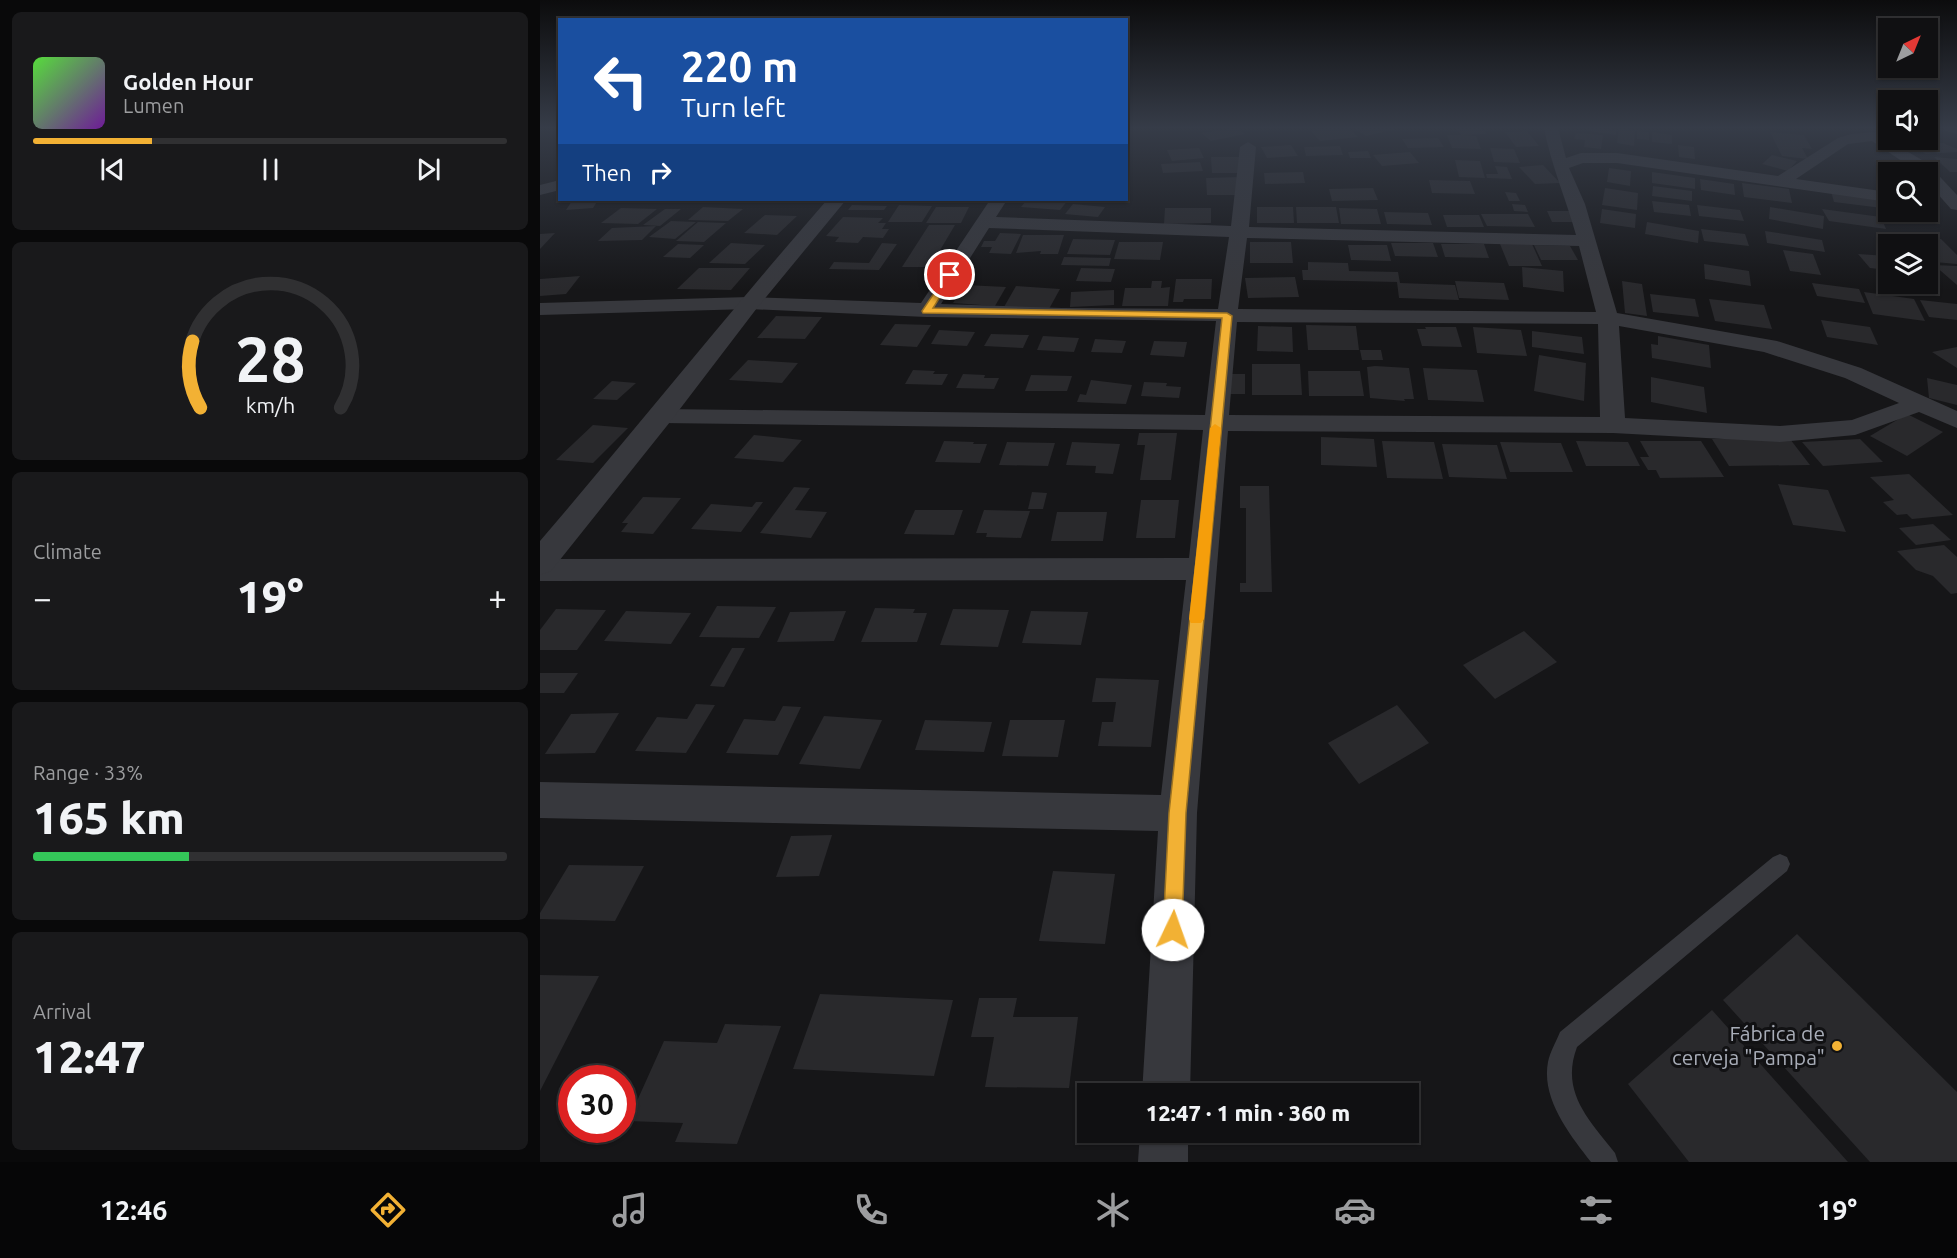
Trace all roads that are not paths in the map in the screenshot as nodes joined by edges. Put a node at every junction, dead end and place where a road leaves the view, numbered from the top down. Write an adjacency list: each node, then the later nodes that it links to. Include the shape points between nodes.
1 (1244, 182): 12 (street)
2 (1567, 182): 13 (street)
3 (1782, 182): 7 (street)
4 (1933, 182): 10 (street)
5 (558, 186): 6 (street)
6 (540, 190)
7 (1878, 196)
8 (836, 201): 14 (street)
9 (997, 201): 11 (street)
10 (1952, 209)
11 (985, 222): 12 (street); 16 (street)
12 (1239, 232): 13 (street); 17 (street)
13 (1585, 241): 18 (street)
14 (749, 303): 15 (street); 16 (street); 20 (street)
15 (540, 309)
16 (926, 311): 17 (street)
17 (1227, 316): 18 (street); 22 (street)
18 (1608, 318): 19 (street, via 1769,346 1853,373); 23 (street)
19 (1921, 403): 21 (street); 23 (street, via 1855,428 1829,431 1780,434)
20 (661, 416): 22 (street); 24 (street)
21 (1957, 420)
22 (1216, 423): 23 (street); 25 (street)
23 (1613, 425)
24 (540, 563)
25 (1201, 569): 26 (street); 28 (street)
26 (540, 570)
27 (540, 800): 28 (street)
28 (1178, 813): 30 (street)
29 (1780, 864): 33 (lane, via 1568,1040 1560,1063 1560,1088 1575,1120)
30 (1166, 1083)
31 (1163, 1143): 32 (street)
32 (1162, 1162)
33 (1606, 1162)

